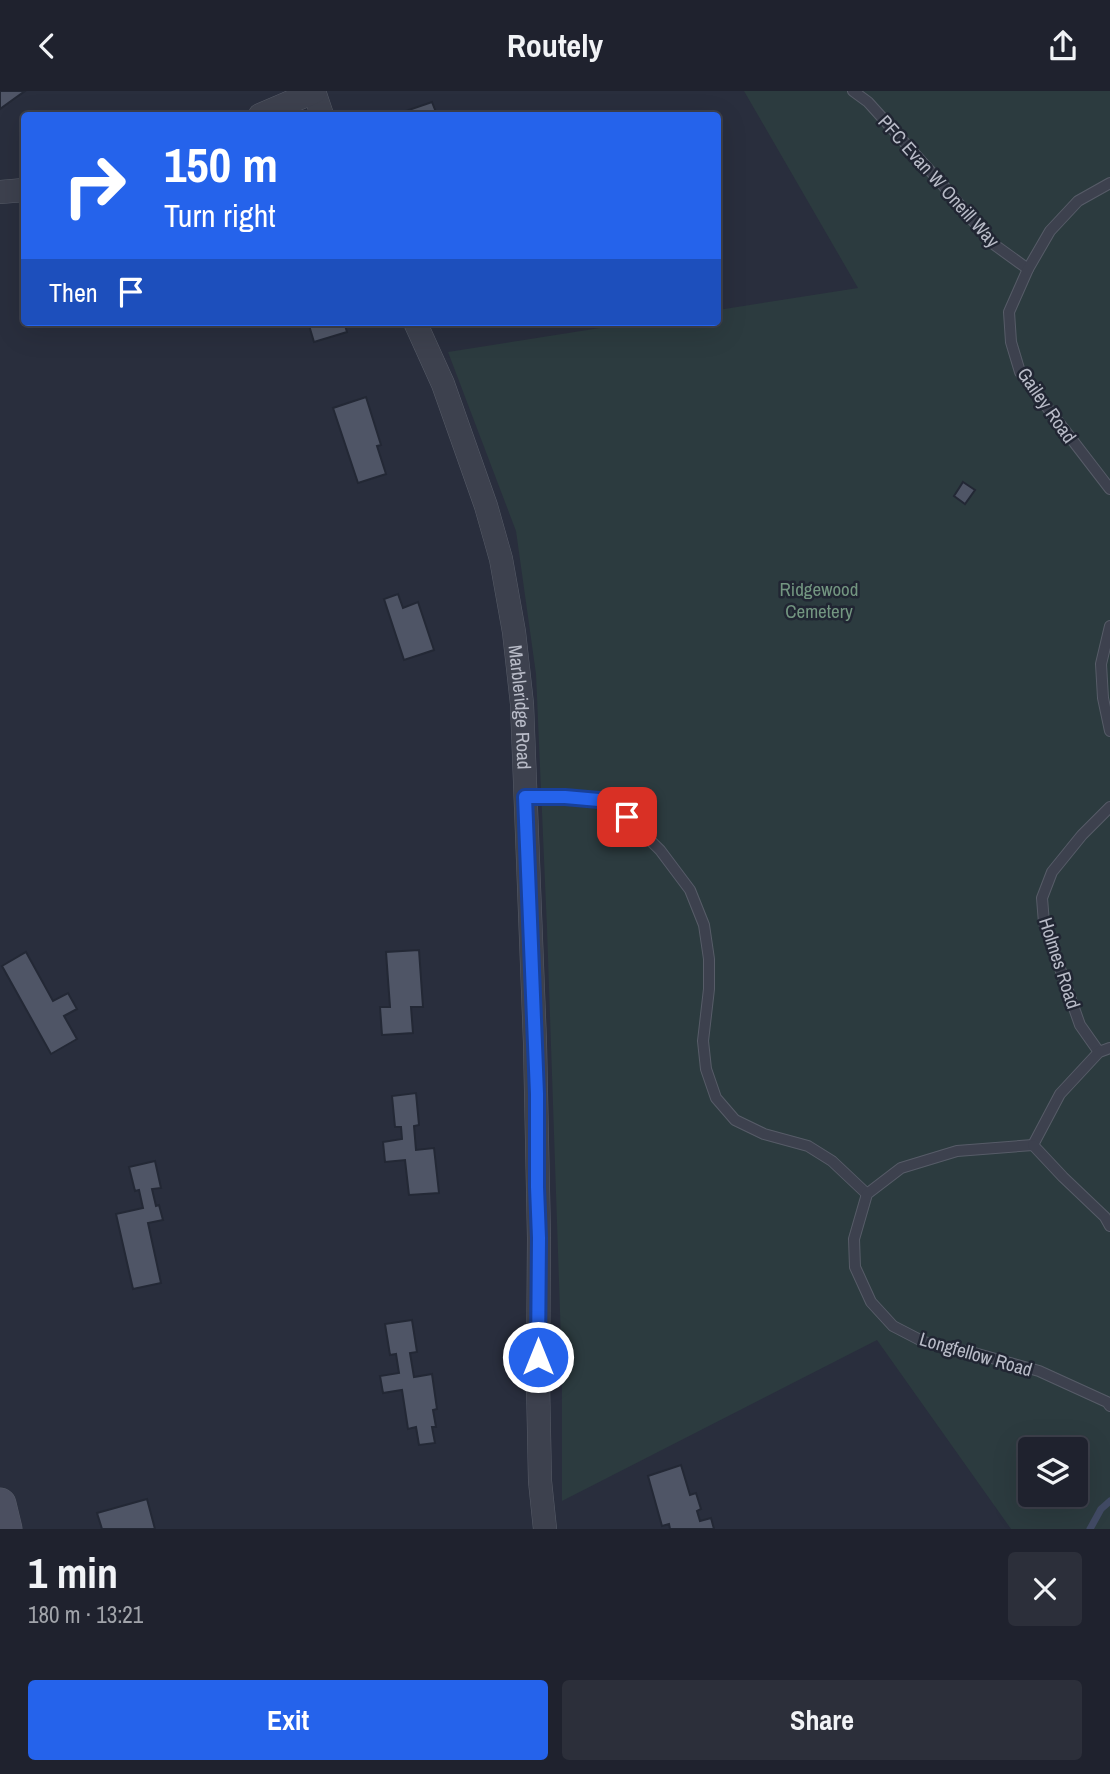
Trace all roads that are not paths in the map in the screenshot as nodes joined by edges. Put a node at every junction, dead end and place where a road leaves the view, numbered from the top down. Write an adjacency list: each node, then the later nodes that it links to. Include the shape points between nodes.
1 (853, 91): 8 (lane, PFC Evan W Oneill Way, via 868,102 992,243)
2 (314, 92): 3 (street); 4 (street)
3 (267, 112)
4 (321, 112)
5 (1110, 183): 8 (lane, Gailey Road, via 1078,201 1050,231)
6 (21, 190): 7 (street)
7 (0, 192)
8 (1028, 269): 10 (lane, Gailey Road, via 1009,312 1020,372)
9 (417, 326): 13 (street, Marbleridge Road, via 469,455 501,559 522,704)
10 (1110, 489)
11 (1110, 626): 12 (lane, via 1101,664)
12 (1110, 731)
13 (525, 797): 18 (lane, via 610,801 660,850 690,890 704,925 709,989 704,1041 706,1069 716,1098 735,1120 808,1146 832,1161); 23 (street, Marbleridge Road, via 537,1094 538,1383)
14 (1110, 807): 16 (lane, Holmes Road, via 1052,872 1042,898 1044,923 1080,1025)
15 (1110, 1048): 16 (lane)
16 (1099, 1052): 17 (lane, via 1060,1094)
17 (1032, 1145): 18 (lane, via 957,1151 901,1168); 19 (lane)
18 (867, 1194): 20 (lane, Longfellow Road, via 854,1239 855,1267 871,1302 893,1326 924,1342 1039,1371)
19 (1110, 1226)
20 (1110, 1406)
21 (0, 1503): 22 (street)
22 (6, 1529)
23 (545, 1529)

